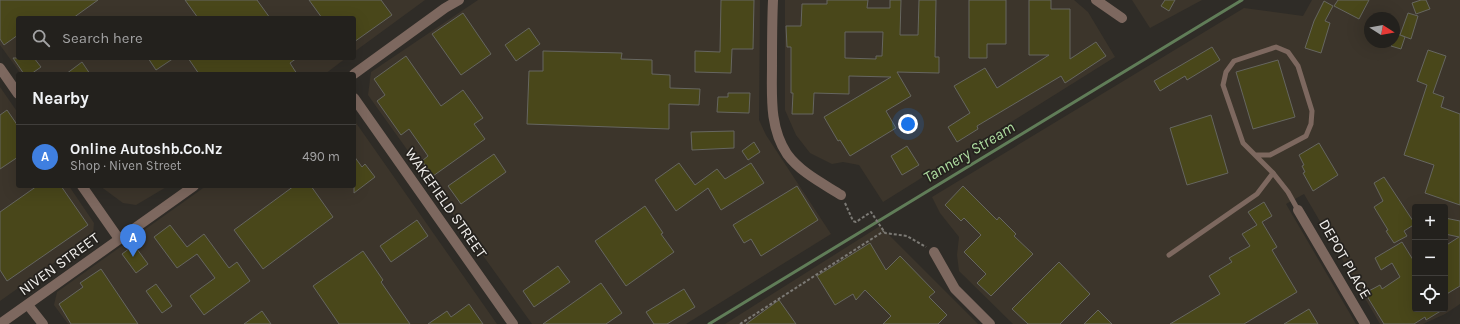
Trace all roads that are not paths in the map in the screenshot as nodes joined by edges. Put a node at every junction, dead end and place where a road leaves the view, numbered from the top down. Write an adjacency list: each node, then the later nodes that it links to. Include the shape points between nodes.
1 (459, 0): 6 (street)
2 (773, 0): 13 (street, via 771,106 780,142 788,155 803,170)
3 (1096, 0): 4 (street)
4 (1122, 18)
5 (0, 68): 7 (street)
6 (356, 73)
7 (16, 91)
8 (356, 101): 21 (street, WAKEFIELD STREET)
9 (1256, 155): 9 (lane, via 1244,143 1224,84 1226,72 1234,61 1276,47 1288,52 1298,66 1312,111 1311,124 1306,136 1270,155); 10 (lane)
10 (1273, 173): 14 (lane); 17 (lane, via 1257,194)
11 (83, 188): 15 (street)
12 (191, 188): 15 (street, NIVEN STREET)
13 (841, 195)
14 (1298, 210): 23 (street, DEPOT PLACE)
15 (119, 239): 18 (street, NIVEN STREET)
16 (934, 252): 22 (street, via 955,289)
17 (1169, 255)
18 (28, 305): 19 (street, NIVEN STREET); 20 (street)
19 (0, 324)
20 (43, 324)
21 (513, 324)
22 (990, 324)
23 (1365, 324)

